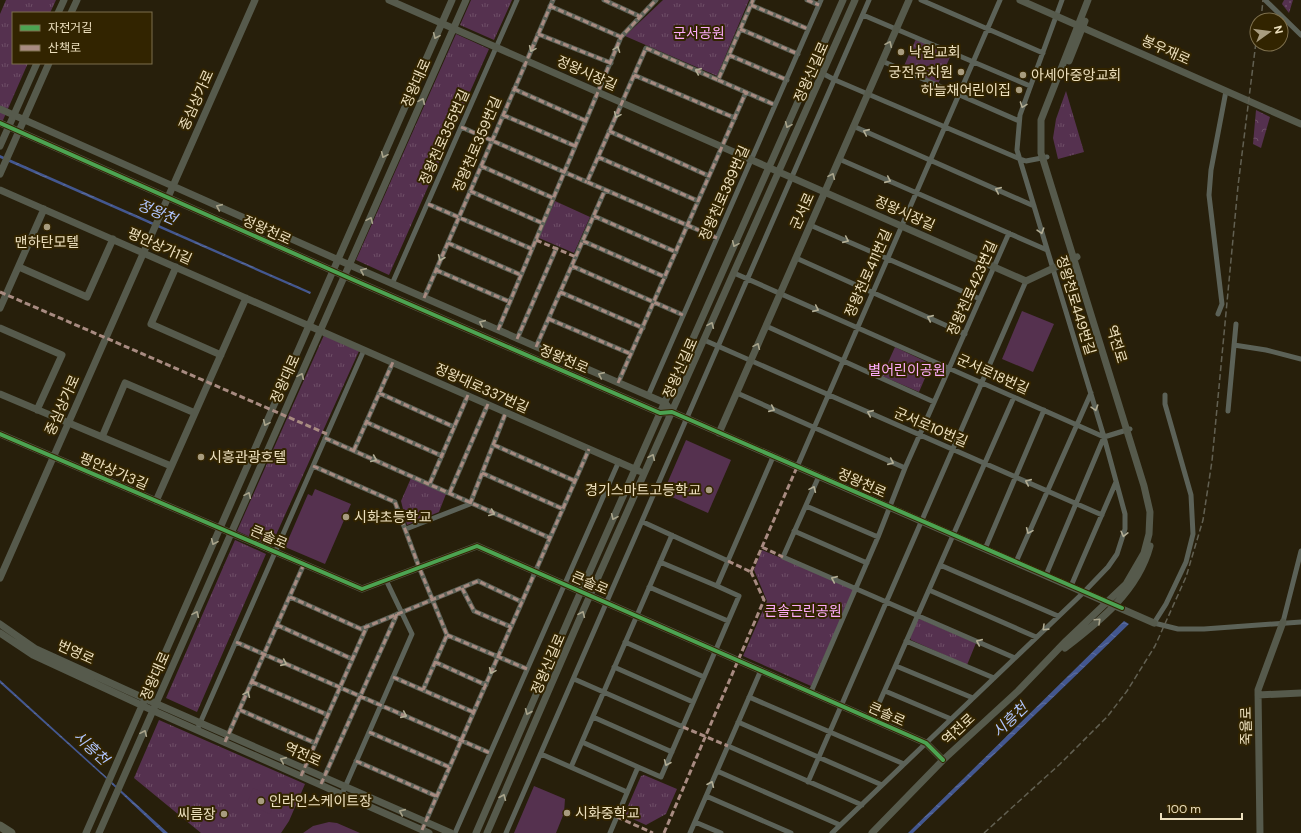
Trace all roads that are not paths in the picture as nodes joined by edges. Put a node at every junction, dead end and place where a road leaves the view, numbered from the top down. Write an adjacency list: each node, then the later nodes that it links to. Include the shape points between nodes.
1 (64, 0): 26 (street)
2 (77, 0): 27 (street)
3 (254, 0): 98 (street, 중심상가로)
4 (389, 0): 31 (street, 정왕시장길)
5 (452, 0): 31 (street, 정왕대로)
6 (466, 0): 33 (street, 정왕대로)
7 (517, 0): 41 (street, 정왕천로355번길)
8 (553, 0): 25 (street, 정왕천로359번길)
9 (604, 0): 29 (street)
10 (656, 0): 29 (street)
11 (807, 0): 24 (street)
12 (843, 0): 91 (street, 정왕신길로, one-way to 91)
13 (855, 0): 51 (street, 정왕신길로)
14 (869, 0): 28 (street)
15 (909, 0): 34 (street, 군서로)
16 (921, 0): 35 (street)
17 (1000, 0): 35 (street, 정왕천로411번길)
18 (1020, 0): 30 (street, 봉우재로)
19 (1062, 0): 30 (street, 정왕천로449번길)
20 (1088, 0): 32 (street, 역전로)
21 (1093, 0): 32 (street, 역전로)
22 (1265, 0): 39 (street)
23 (752, 2): 36 (street); 37 (street)
24 (820, 3): 37 (street, 정왕천로389번길)
25 (550, 6): 38 (street, 정왕천로359번길); 40 (street)
26 (58, 12)
27 (71, 12)
28 (863, 15): 34 (street); 55 (street)
29 (639, 16): 40 (street)
30 (1056, 16): 32 (street, 봉우재로); 42 (street, 정왕천로449번길)
31 (442, 23): 33 (street, 정왕시장길); 129 (street, 정왕대로, one-way to 129)
32 (1080, 26): 58 (street, 봉우재로); 85 (street, 역전로, via 1049,110 1044,136)
33 (454, 28): 41 (street, 정왕시장길); 130 (street, 정왕대로, one-way to 33)
34 (896, 28): 46 (street, 군서로, one-way to 34); 47 (street)
35 (987, 29): 42 (street); 47 (street, 정왕천로411번길)
36 (740, 30): 43 (street); 44 (street)
37 (808, 30): 43 (street, 정왕천로389번길)
38 (538, 34): 45 (street, 정왕천로359번길, one-way to 45); 48 (street)
39 (1301, 35)
40 (622, 37): 48 (street, one-way to 40)
41 (496, 47): 45 (street, 정왕시장길); 76 (street, 정왕천로355번길)
42 (1043, 53): 56 (street, 정왕천로449번길)
43 (798, 54): 54 (street, 정왕천로389번길)
44 (729, 55): 53 (street); 54 (street)
45 (526, 60): 57 (street, 정왕천로359번길); 59 (street, 정왕시장길)
46 (882, 61): 61 (street, 군서로); 62 (street)
47 (973, 61): 56 (street); 62 (street, 정왕천로411번길)
48 (611, 63): 59 (street)
49 (36, 64): 66 (street)
50 (49, 64): 69 (street)
51 (822, 73): 55 (street); 93 (street, 정왕신길로)
52 (634, 75): 53 (street, one-way to 52, via 646,48); 63 (street); 68 (street)
53 (718, 80): 60 (street)
54 (786, 80): 64 (street, 정왕천로389번길)
55 (834, 80): 61 (street); 96 (street)
56 (1030, 86): 71 (street, 정왕천로449번길, one-way to 71)
57 (514, 89): 67 (street, 정왕천로359번길); 70 (street)
58 (1226, 91): 73 (street, 봉우재로); 154 (street, via 1211,170 1209,195 1222,304)
59 (599, 92): 63 (street, 정왕시장길); 70 (street)
60 (746, 92): 64 (street); 68 (street)
61 (868, 93): 75 (street, 군서로); 77 (street)
62 (959, 94): 71 (street); 77 (street, 정왕천로411번길)
63 (622, 102): 79 (street, one-way to 79); 83 (street, 정왕시장길)
64 (775, 105): 88 (street, 정왕천로389번길)
65 (0, 109): 66 (street, 정왕천로)
66 (14, 115): 69 (street, 정왕천로); 74 (street)
67 (503, 115): 80 (street, 정왕천로359번길); 82 (street)
68 (735, 118): 83 (street)
69 (24, 120): 78 (street); 98 (street, 정왕천로)
70 (586, 121): 82 (street)
71 (1019, 121): 87 (street, 정왕천로449번길, via 1017,150)
72 (0, 122): 74 (street, 정왕천로)
73 (1301, 124)
74 (9, 126): 78 (street, 정왕천로); 81 (street)
75 (853, 126): 86 (street, 군서로); 89 (street, one-way to 75)
76 (461, 127): 80 (street); 107 (street, 정왕천로355번길)
77 (945, 127): 87 (street); 89 (street, 정왕천로411번길)
78 (20, 131): 94 (street); 104 (street, 정왕천로)
79 (609, 131): 84 (street); 95 (street)
80 (492, 141): 90 (street, 정왕천로359번길); 92 (street)
81 (1, 144)
82 (575, 146): 92 (street)
83 (722, 147): 88 (street, 정왕시장길); 95 (street)
84 (598, 157): 97 (street); 106 (street)
85 (1045, 157): 87 (street, via 1026,161); 128 (street, 역전로)
86 (839, 159): 102 (street, 군서로, one-way to 86); 103 (street, one-way to 103)
87 (1020, 159): 108 (street, 정왕천로449번길)
88 (751, 160): 91 (street, 정왕시장길); 117 (street, 정왕천로389번길)
89 (930, 160): 103 (street, 정왕천로411번길); 108 (street, one-way to 89)
90 (481, 166): 101 (street, 정왕천로359번길); 105 (street)
91 (769, 167): 93 (street, 정왕시장길); 191 (street, 정왕신길로, one-way to 191)
92 (564, 172): 97 (street); 105 (street)
93 (779, 172): 96 (street, 정왕시장길); 138 (street, 정왕신길로)
94 (0, 174)
95 (710, 176): 106 (street)
96 (792, 177): 102 (street, 정왕시장길); 142 (street)
97 (587, 182): 100 (street)
98 (172, 187): 104 (street, 중심상가로); 129 (street, 정왕천로, one-way to 98)
99 (0, 190): 109 (street, 평안상가1길)
100 (605, 190): 110 (street); 114 (street)
101 (470, 191): 111 (street, 정왕천로359번길); 112 (street)
102 (825, 192): 113 (street, 군서로); 115 (street, 정왕시장길)
103 (916, 192): 115 (street, 정왕천로411번길); 116 (street)
104 (168, 198): 125 (street, 중심상가로); 137 (street, 정왕천로)
105 (553, 198): 112 (street)
106 (698, 201): 114 (street)
107 (428, 204): 111 (street); 144 (street, 정왕천로355번길)
108 (1034, 206): 123 (street, 정왕천로449번길, one-way to 123)
109 (44, 209): 118 (street, 평안상가1길); 132 (street)
110 (594, 216): 119 (street); 124 (street)
111 (459, 217): 120 (street, 정왕천로359번길); 121 (street)
112 (542, 223): 121 (street)
113 (810, 225): 126 (street, 군서로); 127 (street, one-way to 127)
114 (688, 226): 117 (street); 124 (street)
115 (902, 226): 127 (street, 정왕천로411번길); 134 (street, 정왕시장길)
116 (1009, 233): 123 (street); 134 (street, 정왕천로423번길)
117 (717, 238): 155 (street, 정왕천로389번길)
118 (113, 240): 125 (street, 평안상가1길); 132 (street, via 87,297)
119 (583, 241): 131 (street); 141 (street)
120 (448, 243): 136 (street, 정왕천로359번길, one-way to 136); 139 (street)
121 (532, 249): 139 (street)
122 (556, 249): 166 (street)
123 (1047, 250): 135 (street, 정왕천로449번길)
124 (676, 252): 141 (street)
125 (143, 253): 133 (street, 평안상가1길); 202 (street, 중심상가로)
126 (796, 258): 146 (street); 147 (street, 군서로)
127 (887, 258): 146 (street, 정왕천로411번길); 150 (street)
128 (1075, 258): 135 (street); 206 (street, 역전로)
129 (338, 260): 130 (street, 정왕천로); 137 (street, 정왕대로)
130 (350, 265): 140 (street, 정왕대로); 144 (street, 정왕천로, one-way to 130)
131 (572, 266): 145 (street); 152 (street)
132 (18, 267): 153 (street)
133 (176, 267): 148 (street, 평안상가1길); 173 (street, via 151,324)
134 (994, 267): 143 (street, 정왕시장길); 150 (street, 정왕천로423번길)
135 (1053, 268): 143 (street); 183 (street, 정왕천로449번길)
136 (436, 270): 149 (street, 정왕천로359번길); 151 (street)
137 (333, 271): 140 (street, 정왕천로); 158 (street, 정왕대로)
138 (734, 273): 142 (street, 군서로18번길); 167 (street, 정왕신길로, one-way to 138)
139 (521, 275): 151 (street)
140 (345, 276): 164 (street, 정왕대로); 199 (street, 정왕천로)
141 (665, 277): 152 (street)
142 (747, 280): 147 (street, 군서로18번길); 169 (street)
143 (1026, 281): 179 (street)
144 (392, 284): 149 (street, 정왕천로)
145 (560, 292): 156 (street); 162 (street)
146 (872, 292): 160 (street, 정왕천로411번길); 165 (street, one-way to 146)
147 (780, 293): 159 (street, 군서로); 160 (street, 군서로18번길, one-way to 160)
148 (246, 298): 158 (street, 평안상가1길); 173 (street)
149 (424, 298): 163 (street, 정왕천로, one-way to 149)
150 (980, 299): 165 (street, 정왕천로423번길)
151 (510, 302): 163 (street)
152 (654, 302): 155 (street); 162 (street)
153 (0, 308)
154 (1218, 314)
155 (683, 315): 188 (street, 정왕천로389번길)
156 (549, 319): 170 (street); 172 (street)
157 (1236, 324): 168 (street)
158 (309, 326): 164 (street, 정왕대로337번길); 245 (street, 정왕대로, one-way to 245)
159 (766, 326): 175 (street); 176 (street, 군서로, one-way to 159)
160 (857, 327): 175 (street, 정왕천로411번길); 178 (street, 군서로18번길)
161 (0, 328): 193 (street, via 62,355)
162 (643, 328): 172 (street)
163 (498, 330): 166 (street, 정왕천로)
164 (321, 331): 171 (street, 정왕대로337번길); 248 (street, 정왕대로, one-way to 164)
165 (965, 334): 178 (street, 정왕천로423번길)
166 (517, 339): 170 (street, 정왕천로)
167 (704, 340): 169 (street, 군서로10번길); 197 (street, 정왕신길로)
168 (1234, 345): 174 (street); 195 (street)
169 (718, 346): 176 (street, 군서로10번길); 200 (street)
170 (536, 347): 180 (street, 정왕천로, one-way to 170)
171 (364, 350): 177 (street, 정왕대로337번길); 212 (street)
172 (631, 354): 180 (street)
173 (221, 355): 198 (street)
174 (1301, 359)
175 (843, 360): 185 (street, 정왕천로411번길); 190 (street)
176 (751, 361): 182 (street, 군서로); 185 (street, 군서로10번길)
177 (393, 362): 181 (street); 186 (street, 정왕대로337번길)
178 (949, 368): 179 (street, 군서로18번길); 190 (street, 정왕천로423번길)
179 (982, 382): 189 (street, 군서로18번길); 215 (street)
180 (618, 383): 188 (street, 정왕천로)
181 (379, 393): 201 (street); 204 (street)
182 (737, 393): 205 (street, one-way to 205); 207 (street, 군서로)
183 (1091, 393): 203 (street); 211 (street, 정왕천로449번길, one-way to 211)
184 (0, 394): 193 (street)
185 (828, 394): 205 (street, 정왕천로411번길); 209 (street, 군서로10번길, one-way to 185)
186 (468, 395): 192 (street, 정왕대로337번길); 204 (street)
187 (1165, 395): 290 (street, via 1165,404 1191,495 1193,534 1186,562)
188 (648, 396): 191 (street, 정왕천로)
189 (1014, 397): 194 (street, 군서로18번길); 221 (street)
190 (934, 402): 209 (street, 정왕천로423번길)
191 (665, 403): 197 (street, 정왕천로); 199 (street, 정왕신길로)
192 (488, 404): 196 (street, 정왕대로337번길); 235 (street)
193 (38, 410): 202 (street)
194 (1044, 410): 203 (street, 군서로18번길); 230 (street)
195 (1228, 411)
196 (506, 412): 213 (street); 214 (street, 정왕대로337번길)
197 (672, 412): 199 (street, 정왕천로); 200 (street, 정왕천로); 227 (street, 정왕신길로, one-way to 197)
198 (195, 413): 210 (street, via 125,383); 222 (street)
199 (660, 413): 226 (street, 정왕신길로)
200 (686, 419): 207 (street, 정왕천로); 244 (street)
201 (366, 422): 216 (street); 217 (street)
202 (68, 423): 210 (street); 218 (street, 중심상가로)
203 (1076, 424): 211 (street, 군서로18번길); 234 (street)
204 (454, 427): 217 (street)
205 (814, 427): 224 (street, 정왕천로411번길); 225 (street, one-way to 225)
206 (1128, 430): 211 (street); 282 (street, 역전로, via 1153,507 1153,531 1147,559 1135,581 1124,596)
207 (719, 433): 219 (street, 정왕천로)
208 (0, 434): 218 (street, 평안상가3길)
209 (919, 435): 215 (street, 군서로10번길); 225 (street, 정왕천로423번길)
210 (102, 437): 222 (street)
211 (1104, 437): 232 (street, 정왕천로449번길); 237 (street)
212 (325, 438): 216 (street); 223 (street)
213 (494, 445): 228 (street); 231 (street)
214 (589, 449): 220 (street, 정왕대로337번길); 231 (street)
215 (953, 449): 221 (street, 군서로10번길); 243 (street)
216 (354, 450): 233 (street, one-way to 233)
217 (442, 456): 233 (street)
218 (54, 457): 236 (street, 평안상가3길); 265 (street, 중심상가로)
219 (773, 457): 224 (street, 정왕천로); 256 (street)
220 (618, 462): 226 (street, 정왕대로337번길); 267 (street)
221 (985, 463): 230 (street, 군서로10번길); 250 (street)
222 (172, 466): 236 (street)
223 (313, 466): 246 (street, via 395,502); 255 (street)
224 (797, 467): 229 (street, 정왕천로)
225 (905, 468): 240 (street, 정왕천로423번길)
226 (636, 469): 227 (street, 정왕대로337번길); 274 (street, 정왕신길로, one-way to 274)
227 (645, 473): 276 (street, 정왕신길로)
228 (482, 474): 238 (street); 241 (street)
229 (819, 476): 239 (street, one-way to 229); 240 (street, 정왕천로)
230 (1016, 477): 234 (street, 군서로10번길, one-way to 230); 253 (street)
231 (575, 481): 241 (street)
232 (1116, 482): 242 (street); 275 (street, 정왕천로449번길, one-way to 275, via 1126,514 1123,538 1117,554 1108,567)
233 (430, 483): 235 (street)
234 (1047, 491): 237 (street, 군서로10번길); 258 (street, one-way to 258)
235 (450, 492): 238 (street)
236 (156, 501): 245 (street, 평안상가3길)
237 (1076, 503): 242 (street, 군서로10번길); 264 (street)
238 (470, 504): 246 (street); 252 (street, one-way to 252)
239 (806, 506): 247 (street); 251 (street)
240 (889, 507): 243 (street, 정왕천로); 251 (street, 정왕천로423번길)
241 (563, 509): 252 (street)
242 (1102, 515): 269 (street)
243 (922, 521): 250 (street, 정왕천로); 280 (street)
244 (643, 522): 249 (street); 281 (street)
245 (220, 528): 248 (street, 큰솔로); 326 (street, 정왕대로, one-way to 326)
246 (406, 529): 262 (street)
247 (794, 531): 259 (street); 272 (street, one-way to 247, via 783,557)
248 (232, 533): 255 (street, 큰솔로); 332 (street, 정왕대로, one-way to 248)
249 (672, 535): 256 (street); 257 (street)
250 (953, 535): 253 (street, 정왕천로); 261 (street)
251 (878, 537): 259 (street, 정왕천로423번길)
252 (550, 538): 263 (street)
253 (985, 548): 258 (street, 정왕천로)
254 (1301, 551): 288 (street)
255 (275, 552): 260 (street, 큰솔로); 299 (street)
256 (728, 561): 268 (street)
257 (660, 562): 268 (street); 271 (street)
258 (1016, 562): 264 (street, 정왕천로)
259 (867, 563): 272 (street, 정왕천로423번길)
260 (304, 564): 266 (street, 큰솔로, via 362,589); 277 (street)
261 (940, 565): 273 (street); 286 (street)
262 (419, 567): 263 (street, 큰솔로, via 476,546); 266 (street, 큰솔로); 278 (street)
263 (535, 572): 267 (street, 큰솔로); 279 (street)
264 (1046, 575): 269 (street, 정왕천로)
265 (0, 578)
266 (386, 580): 283 (street)
267 (564, 584): 274 (street, 큰솔로); 309 (street)
268 (717, 586): 287 (street, via 739,596)
269 (1071, 586): 275 (street, 정왕천로)
270 (462, 588): 278 (street); 279 (street, via 478,581); 294 (street, via 474,611)
271 (649, 588): 285 (street); 287 (street)
272 (856, 588): 280 (street); 321 (street, 정왕천로423번길)
273 (929, 590): 284 (street); 297 (street)
274 (581, 592): 276 (street, 큰솔로); 380 (street, 정왕신길로, one-way to 380)
275 (1084, 592): 282 (street, 정왕천로); 286 (street, 정왕천로449번길)
276 (590, 596): 281 (street, 큰솔로); 381 (street, 정왕신길로, one-way to 276)
277 (290, 597): 292 (street); 293 (street, via 361,628)
278 (433, 599): 283 (street); 296 (street)
279 (522, 602): 294 (street)
280 (886, 602): 284 (street); 331 (street)
281 (608, 603): 285 (street, 큰솔로); 314 (street)
282 (1111, 604): 290 (street, 정왕천로); 354 (street, 역전로, via 1084,633 1046,662)
283 (399, 613): 293 (street); 311 (street, via 412,634); 324 (street)
284 (918, 615): 298 (street); 304 (street, one-way to 284)
285 (637, 616): 300 (street); 301 (street, 큰솔로)
286 (1058, 616): 297 (street, 정왕천로449번길, one-way to 297)
287 (728, 621): 301 (street)
288 (1283, 622): 289 (street); 290 (street, via 1204,630 1178,629); 323 (street, 죽율로)
289 (1301, 622)
290 (1154, 623)
291 (0, 624): 326 (street, 번영로, via 36,649)
292 (277, 625): 302 (street); 305 (street)
293 (367, 626): 305 (street)
294 (511, 628): 303 (street)
295 (0, 633): 330 (street, 번영로, via 33,655)
296 (447, 635): 303 (street); 306 (street)
297 (1036, 637): 304 (street, 정왕천로449번길)
298 (906, 641): 307 (street); 313 (street)
299 (236, 642): 302 (street); 340 (street)
300 (625, 642): 308 (street); 312 (street)
301 (716, 650): 310 (street, 큰솔로); 312 (street)
302 (264, 654): 315 (street); 317 (street, one-way to 317)
303 (498, 656): 309 (street); 316 (street, one-way to 316)
304 (1015, 658): 313 (street, 정왕천로449번길)
305 (352, 659): 317 (street)
306 (435, 662): 316 (street); 318 (street)
307 (896, 666): 319 (street); 327 (street)
308 (614, 667): 320 (street); 328 (street)
309 (527, 669): 351 (street)
310 (761, 670): 321 (street, 큰솔로); 325 (street)
311 (393, 677): 318 (street); 329 (street)
312 (704, 677): 328 (street)
313 (994, 678): 327 (street, 정왕천로449번길)
314 (574, 679): 320 (street); 352 (street)
315 (252, 682): 333 (street, one-way to 315); 335 (street)
316 (486, 685): 334 (street)
317 (340, 687): 324 (street); 335 (street)
318 (423, 690): 334 (street)
319 (885, 691): 337 (street); 338 (street)
320 (604, 692): 336 (street); 341 (street)
321 (811, 692): 331 (street, 큰솔로)
322 (1301, 693): 323 (street)
323 (1258, 695): 389 (street, 죽율로)
324 (360, 696): 329 (street); 362 (street)
325 (749, 697): 339 (street); 343 (street)
326 (146, 698): 330 (street, 정왕대로); 332 (street, 역전로)
327 (973, 698): 338 (street, 정왕천로449번길)
328 (693, 702): 341 (street)
329 (380, 705): 342 (street); 345 (street, one-way to 345)
330 (142, 706): 332 (street, 역전로); 376 (street, 정왕대로)
331 (841, 706): 337 (street, 큰솔로); 343 (street)
332 (155, 707): 340 (street, 역전로); 377 (street, 정왕대로, one-way to 332)
333 (240, 710): 344 (street); 347 (street)
334 (474, 712): 345 (street)
335 (328, 715): 347 (street)
336 (593, 717): 346 (street); 350 (street)
337 (872, 719): 348 (street, 큰솔로)
338 (951, 719): 348 (street, 정왕천로449번길)
339 (738, 722): 349 (street); 353 (street)
340 (199, 727): 344 (street, 역전로)
341 (683, 727): 350 (street)
342 (369, 732): 355 (street); 357 (street)
343 (830, 732): 353 (street); 356 (street)
344 (227, 739): 361 (street, 역전로)
345 (461, 740): 351 (street); 357 (street)
346 (582, 742): 358 (street); 359 (street)
347 (315, 743): 361 (street)
348 (926, 743): 354 (street, 큰솔로); 356 (street, 정왕천로449번길)
349 (728, 746): 360 (street); 363 (street)
350 (672, 752): 359 (street, one-way to 359, via 661,777)
351 (490, 753): 379 (street)
352 (541, 754): 358 (street); 382 (street)
353 (819, 757): 363 (street); 364 (street)
354 (943, 760): 388 (street, 역전로)
355 (356, 761): 365 (street); 367 (street)
356 (904, 764): 364 (street, 정왕천로449번길)
357 (449, 767): 367 (street)
358 (571, 767): 366 (street)
359 (638, 767): 366 (street)
360 (717, 771): 368 (street, one-way to 360); 373 (street)
361 (303, 772): 362 (street, 역전로)
362 (322, 781): 365 (street, 역전로)
363 (808, 782): 369 (street)
364 (882, 785): 369 (street, 정왕천로449번길)
365 (343, 790): 370 (street, 역전로, one-way to 365); 374 (street, 역전로)
366 (627, 792): 383 (street)
367 (436, 796): 370 (street)
368 (706, 796): 371 (street); 386 (street)
369 (862, 805): 373 (street, 정왕천로449번길)
370 (425, 822): 374 (street); 378 (street, 역전로)
371 (695, 822): 384 (street); 385 (street)
372 (0, 826): 375 (highway)
373 (840, 826): 387 (street, 정왕천로449번길)
374 (425, 831)
375 (11, 833)
376 (86, 833)
377 (99, 833)
378 (451, 833)
379 (455, 833)
380 (476, 833)
381 (487, 833)
382 (506, 833)
383 (610, 833)
384 (690, 833)
385 (721, 833)
386 (791, 833)
387 (832, 833)
388 (872, 833)
389 (1260, 833)

